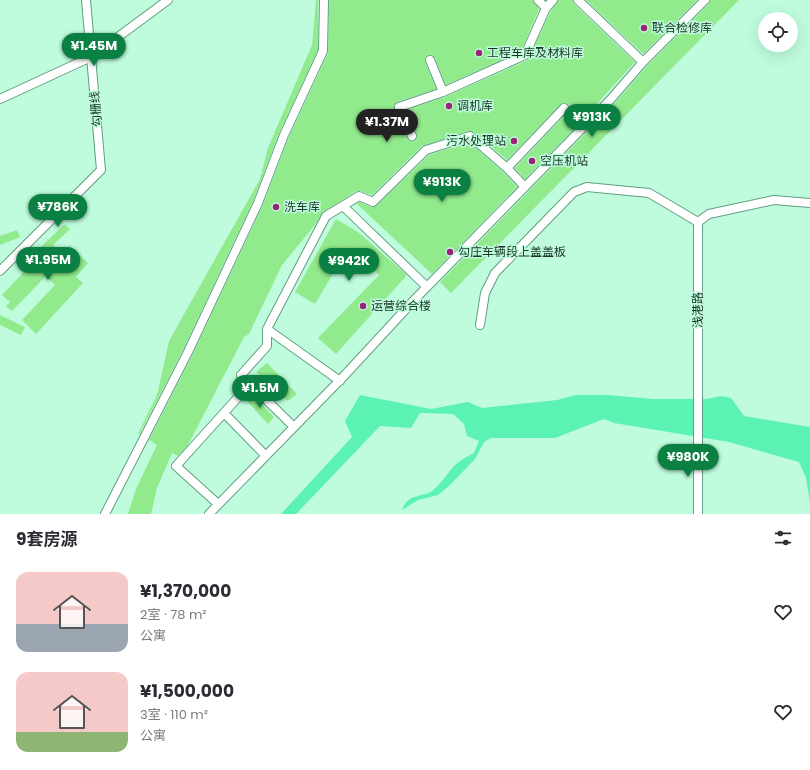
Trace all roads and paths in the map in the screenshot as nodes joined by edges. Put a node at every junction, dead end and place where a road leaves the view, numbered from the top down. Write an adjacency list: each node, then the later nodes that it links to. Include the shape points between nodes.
1 (86, 0): 9 (street, 勾栅线)
2 (168, 0): 9 (street)
3 (324, 0): 31 (street, via 323,51 284,135 258,203 188,352)
4 (538, 0): 8 (street)
5 (553, 0): 8 (street)
6 (578, 0): 11 (street)
7 (705, 0): 11 (street)
8 (546, 8): 12 (street, via 525,54)
9 (91, 57): 13 (street); 21 (street, 勾栅线, via 101,170)
10 (430, 60): 12 (street)
11 (643, 62): 14 (street)
12 (443, 92): 15 (street, via 399,108)
13 (0, 99)
14 (584, 128): 16 (street, via 564,108); 17 (street)
15 (412, 136)
16 (507, 168): 17 (street); 19 (street, via 470,136 426,150 373,202 358,196)
17 (525, 187): 22 (street)
18 (810, 203): 20 (street, via 774,200 709,214)
19 (343, 206): 22 (street); 24 (street, via 326,216)
20 (698, 222): 23 (street, via 649,192 587,187 574,192 496,273 485,293); 33 (street, 浅港路)
21 (0, 271)
22 (427, 287): 25 (street)
23 (480, 325)
24 (267, 330): 25 (street); 26 (street, via 267,346 241,375)
25 (340, 381): 28 (street)
26 (250, 384): 27 (street); 28 (street)
27 (224, 413): 29 (street); 30 (street, via 176,466)
28 (294, 426): 29 (street)
29 (266, 456): 30 (street)
30 (218, 504): 32 (street)
31 (105, 514)
32 (209, 514)
33 (698, 514)

